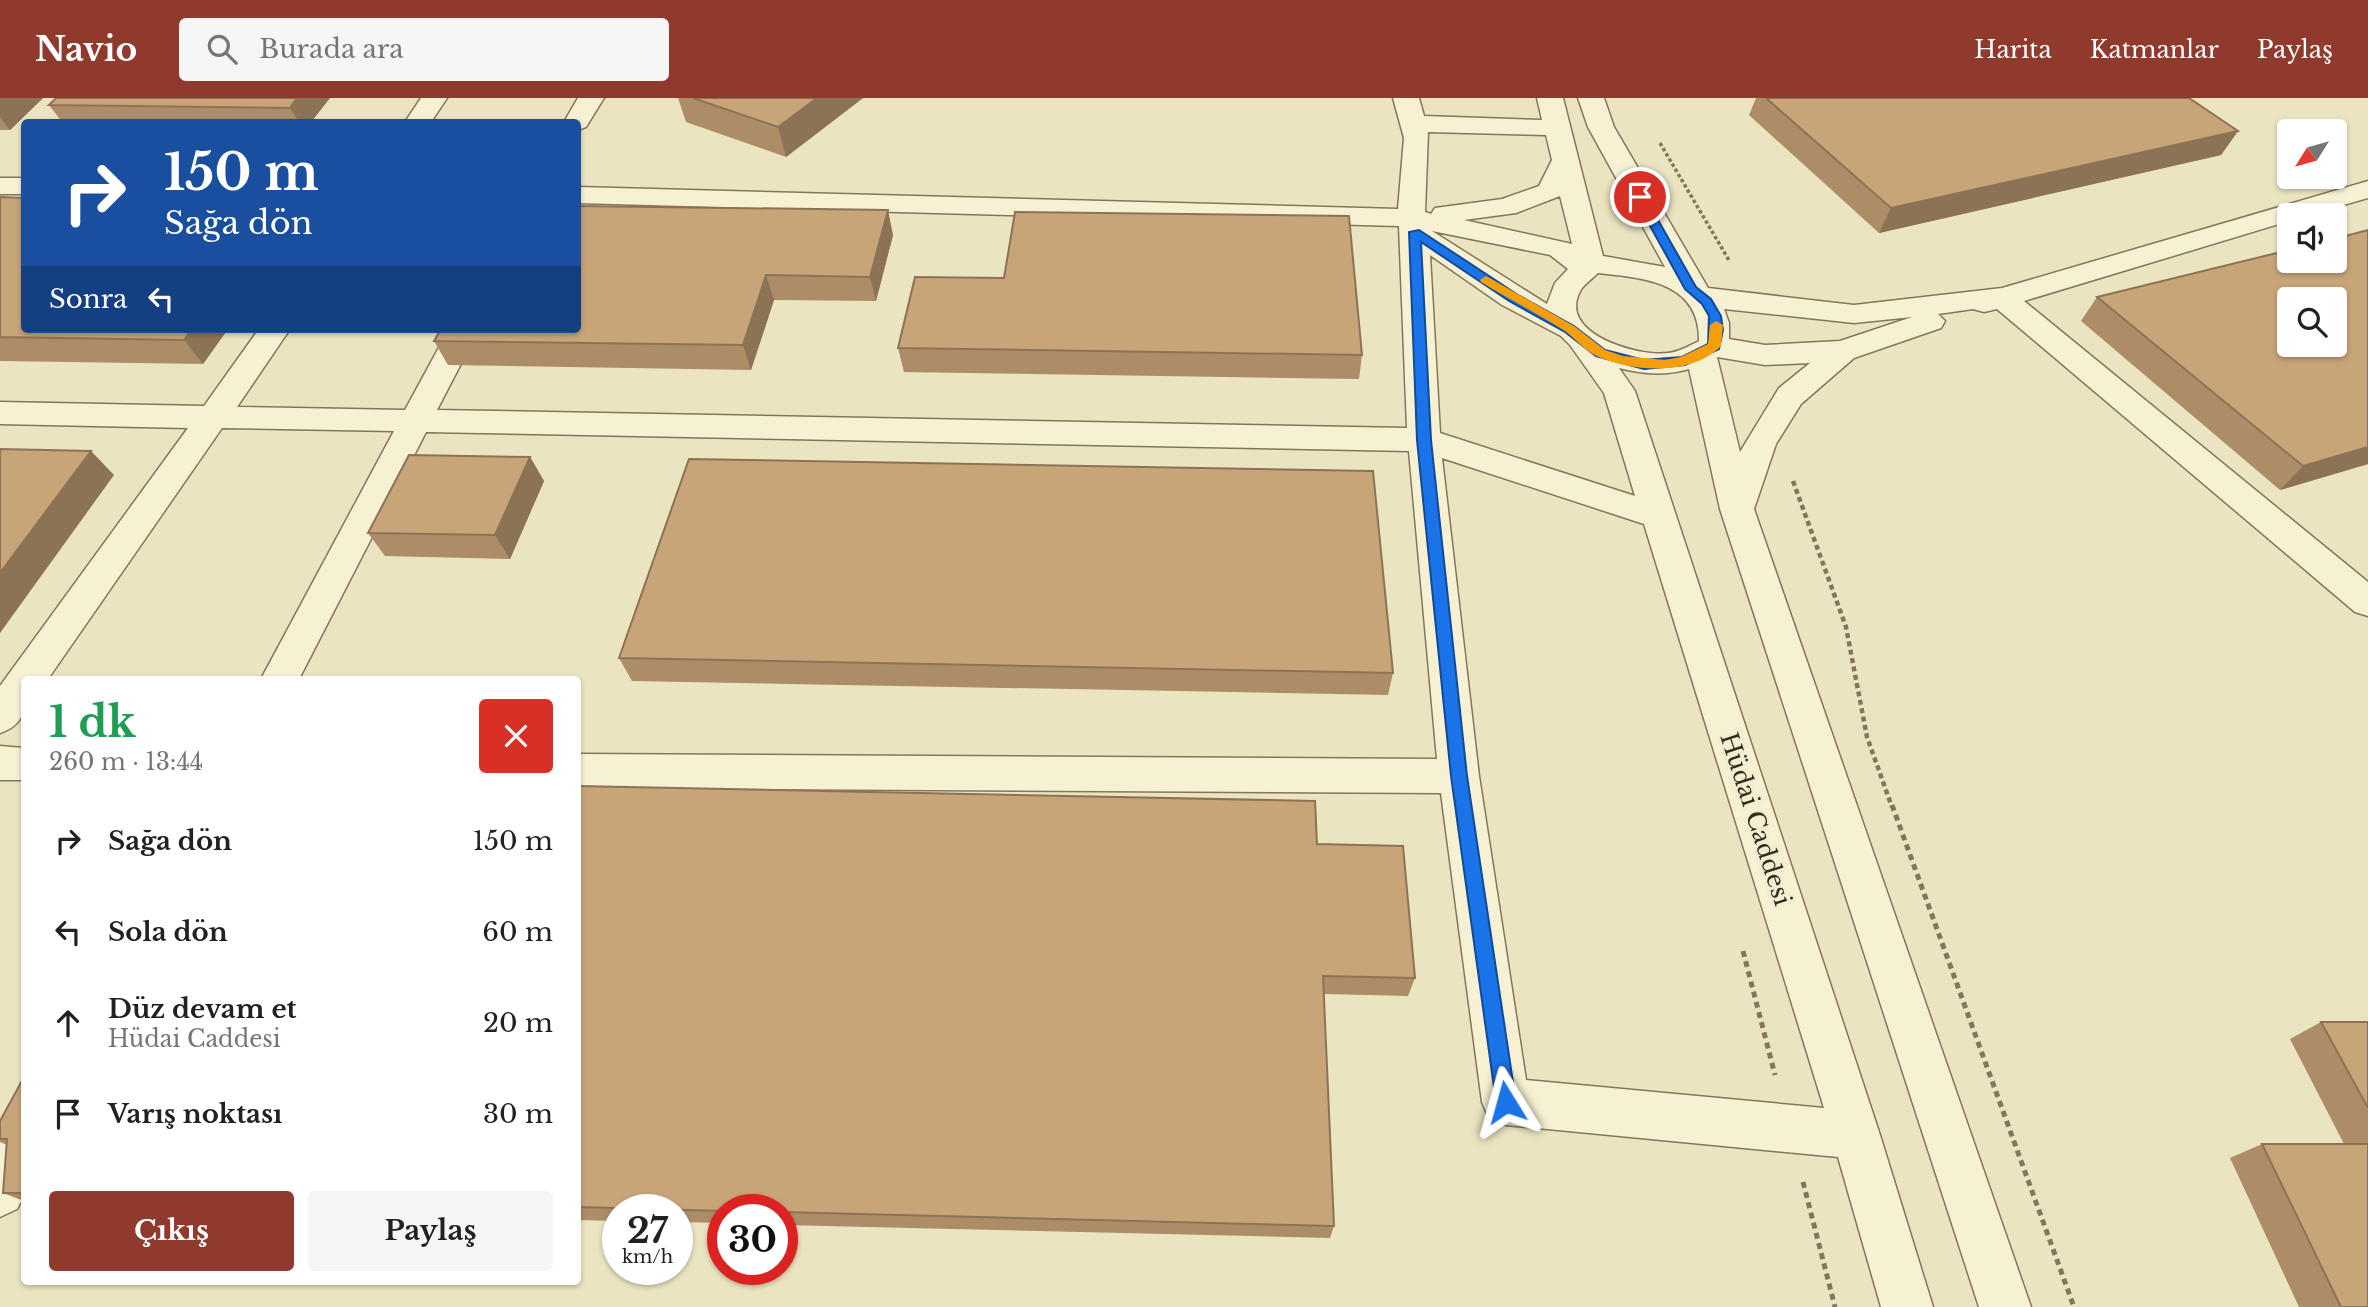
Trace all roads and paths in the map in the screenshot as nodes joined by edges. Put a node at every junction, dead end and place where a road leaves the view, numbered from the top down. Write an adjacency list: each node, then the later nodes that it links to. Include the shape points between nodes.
1 (434, 98): 6 (street)
2 (591, 98): 7 (street)
3 (1406, 98): 8 (street)
4 (1550, 98): 9 (street)
5 (1591, 98): 18 (street, via 1601,127)
6 (420, 119)
7 (579, 119)
8 (1415, 124): 9 (street); 16 (street)
9 (1559, 128): 11 (street)
10 (1659, 142): 20 (path)
11 (1566, 158): 16 (street, via 1550,191 1506,207); 17 (street)
12 (0, 186): 13 (street)
13 (21, 186)
14 (2368, 189): 19 (street)
15 (581, 195): 16 (street)
16 (1413, 225): 17 (street, via 1559,248); 23 (street, via 1513,298); 30 (street)
17 (1588, 266): 18 (street, via 1646,271); 23 (street, via 1564,289 1563,315)
18 (1697, 293): 20 (street); 24 (street, via 1715,316 1717,330)
19 (2001, 297): 20 (street, via 1853,314); 25 (street); 33 (street)
20 (1750, 304)
21 (272, 333): 27 (street)
22 (462, 333): 29 (street)
23 (1576, 335): 24 (street, via 1601,353 1644,364 1685,361); 32 (street, Hüdai Caddesi, via 1619,391)
24 (1708, 350): 25 (street, via 1765,355); 31 (street)
25 (1843, 351): 28 (street, via 1790,396)
26 (0, 413): 27 (street)
27 (213, 417): 29 (street); 34 (street)
28 (1777, 417): 31 (street, via 1760,443); 47 (path, via 1784,456 1846,627 1867,737)
29 (416, 421): 30 (street); 35 (street)
30 (1424, 440): 32 (street); 41 (street)
31 (1737, 509): 46 (street)
32 (1659, 516): 42 (street, Hüdai Caddesi)
33 (2363, 591)
34 (30, 676)
35 (282, 676)
36 (21, 688): 37 (street)
37 (0, 717)
38 (0, 763): 39 (street)
39 (21, 764)
40 (581, 771): 41 (street)
41 (1459, 776): 42 (street, via 1506,1102)
42 (1856, 1135): 45 (street, Hüdai Caddesi)
43 (21, 1153): 44 (street)
44 (0, 1192)
45 (1907, 1307)
46 (2005, 1307)
47 (2074, 1307)

